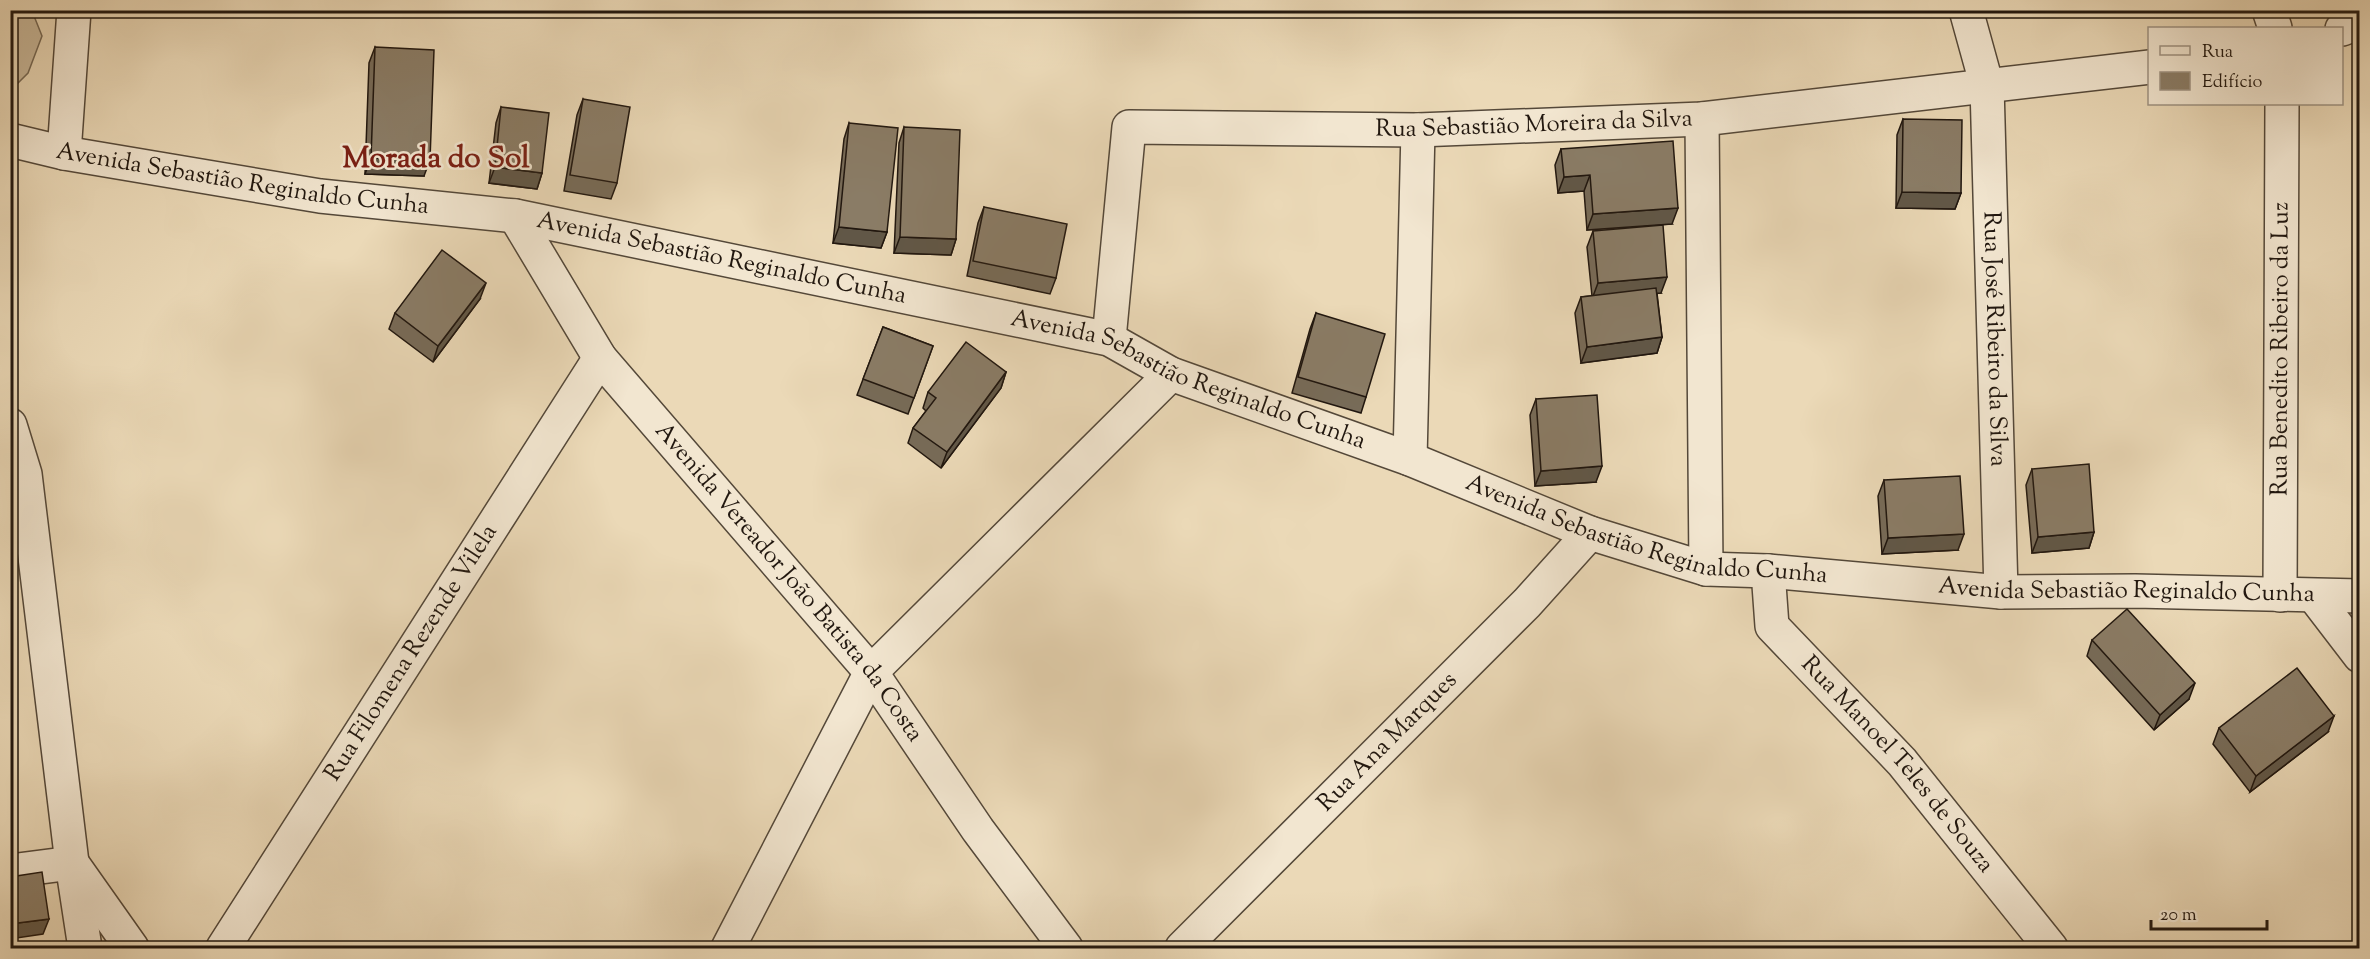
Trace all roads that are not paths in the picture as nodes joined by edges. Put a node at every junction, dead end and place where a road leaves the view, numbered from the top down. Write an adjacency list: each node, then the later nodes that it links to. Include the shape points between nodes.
1 (74, 10): 13 (street)
2 (1966, 10): 8 (street, Rua José Ribeiro da Silva)
3 (2269, 10): 5 (street)
4 (2360, 22): 6 (street)
5 (2275, 27)
6 (2343, 29)
7 (2148, 67): 8 (street, Rua Sebastião Moreira da Silva)
8 (1987, 86): 10 (street, Rua Sebastião Moreira da Silva); 23 (street, Rua José Ribeiro da Silva)
9 (2282, 105): 24 (street, Rua Benedito Ribeiro da Luz)
10 (1702, 119): 11 (street, Rua Sebastião Moreira da Silva); 21 (street)
11 (1418, 130): 15 (street, Rua Sebastião Moreira da Silva, via 1129,127); 19 (street)
12 (10, 140): 13 (street, Avenida Sebastião Reginaldo Cunha)
13 (64, 153): 14 (street, Avenida Sebastião Reginaldo Cunha, via 320,196)
14 (515, 216): 15 (street, Avenida Sebastião Reginaldo Cunha); 16 (street, Avenida Vereador João Batista da Costa)
15 (1109, 339): 17 (street, Avenida Sebastião Reginaldo Cunha)
16 (600, 358): 28 (street, Avenida Vereador João Batista da Costa); 33 (street, Rua Filomena Rezende Vilela)
17 (1171, 374): 19 (street, Avenida Sebastião Reginaldo Cunha); 28 (street)
18 (10, 425): 29 (street, via 25,474)
19 (1410, 459): 20 (street, Avenida Sebastião Reginaldo Cunha)
20 (1590, 533): 21 (street, Avenida Sebastião Reginaldo Cunha); 36 (street, Rua Ana Marques, via 1527,603)
21 (1706, 569): 22 (street, Avenida Sebastião Reginaldo Cunha)
22 (1768, 571): 23 (street, Avenida Sebastião Reginaldo Cunha); 37 (street, Rua Manoel Teles de Souza, via 1772,626 1902,762)
23 (2001, 592): 24 (street, Avenida Sebastião Reginaldo Cunha)
24 (2280, 595): 25 (street, Avenida Sebastião Reginaldo Cunha)
25 (2314, 596): 26 (street, Avenida Sebastião Reginaldo Cunha); 27 (street)
26 (2360, 596)
27 (2360, 656)
28 (871, 672): 34 (street); 35 (street, Avenida Vereador João Batista da Costa, via 978,830)
29 (72, 863): 30 (street); 31 (street); 32 (street)
30 (10, 871)
31 (85, 948)
32 (132, 948)
33 (223, 948)
34 (728, 948)
35 (1066, 948)
36 (1182, 948)
37 (2051, 948)

